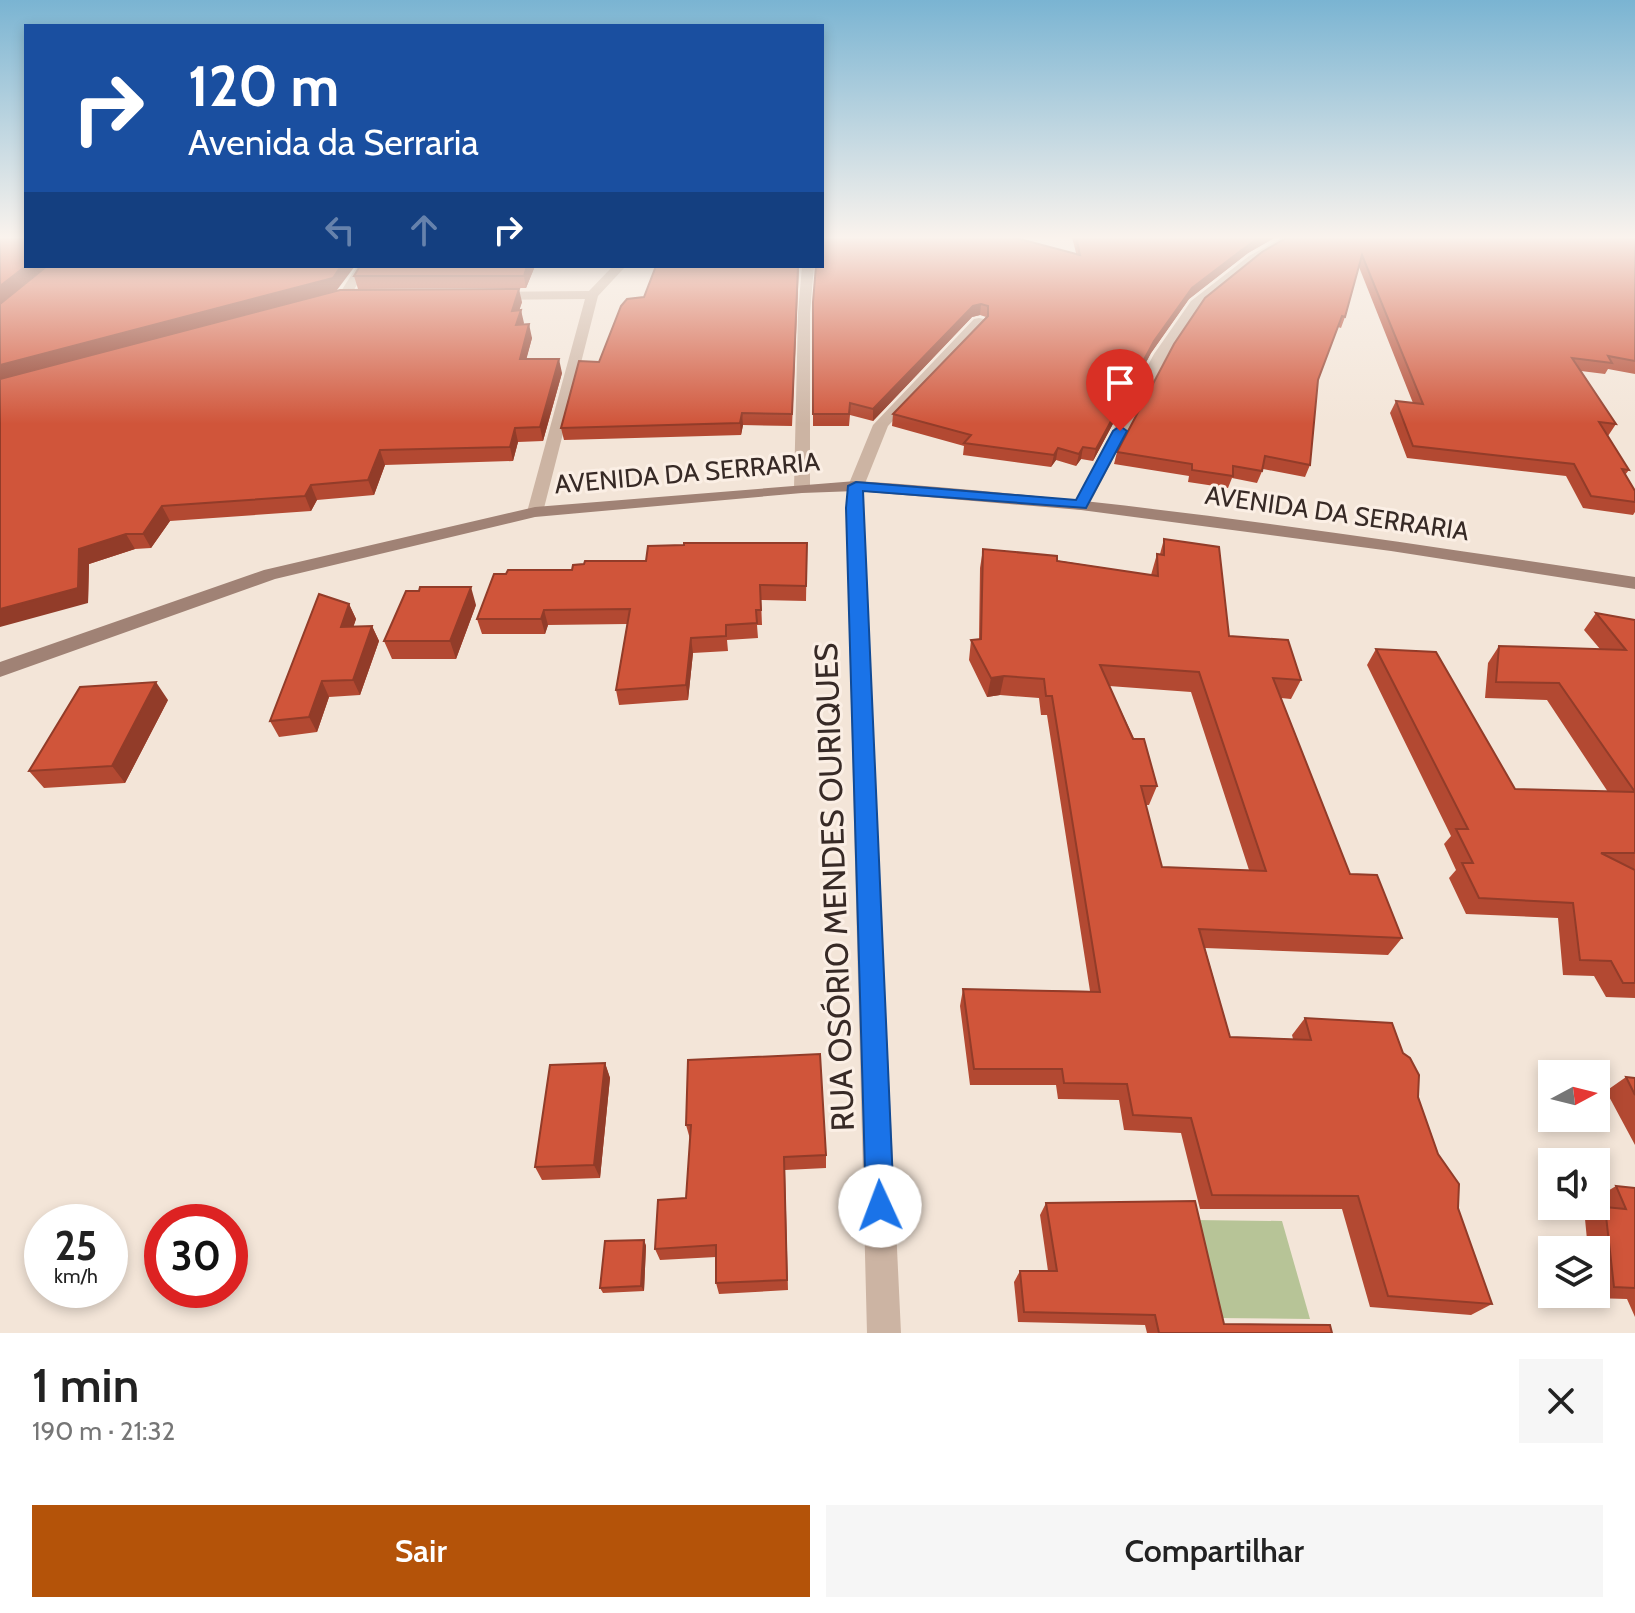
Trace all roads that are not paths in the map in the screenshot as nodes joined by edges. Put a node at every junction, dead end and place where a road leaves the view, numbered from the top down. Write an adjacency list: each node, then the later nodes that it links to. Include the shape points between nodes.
1 (334, 299): 5 (street)
2 (591, 299): 10 (street)
3 (805, 299): 8 (street)
4 (1201, 299): 9 (street, via 1161,354)
5 (330, 300)
6 (979, 322): 7 (street, via 881,425)
7 (856, 486): 8 (main road, AVENIDA DA SERRARIA); 9 (main road, AVENIDA DA SERRARIA); 13 (street, RUA OSÓRIO MENDES OURIQUES)
8 (802, 488): 10 (main road, AVENIDA DA SERRARIA)
9 (1081, 505): 11 (main road, AVENIDA DA SERRARIA)
10 (535, 512): 12 (main road, AVENIDA DA SERRARIA, via 270,574)
11 (1635, 583)
12 (0, 670)
13 (884, 1333)

